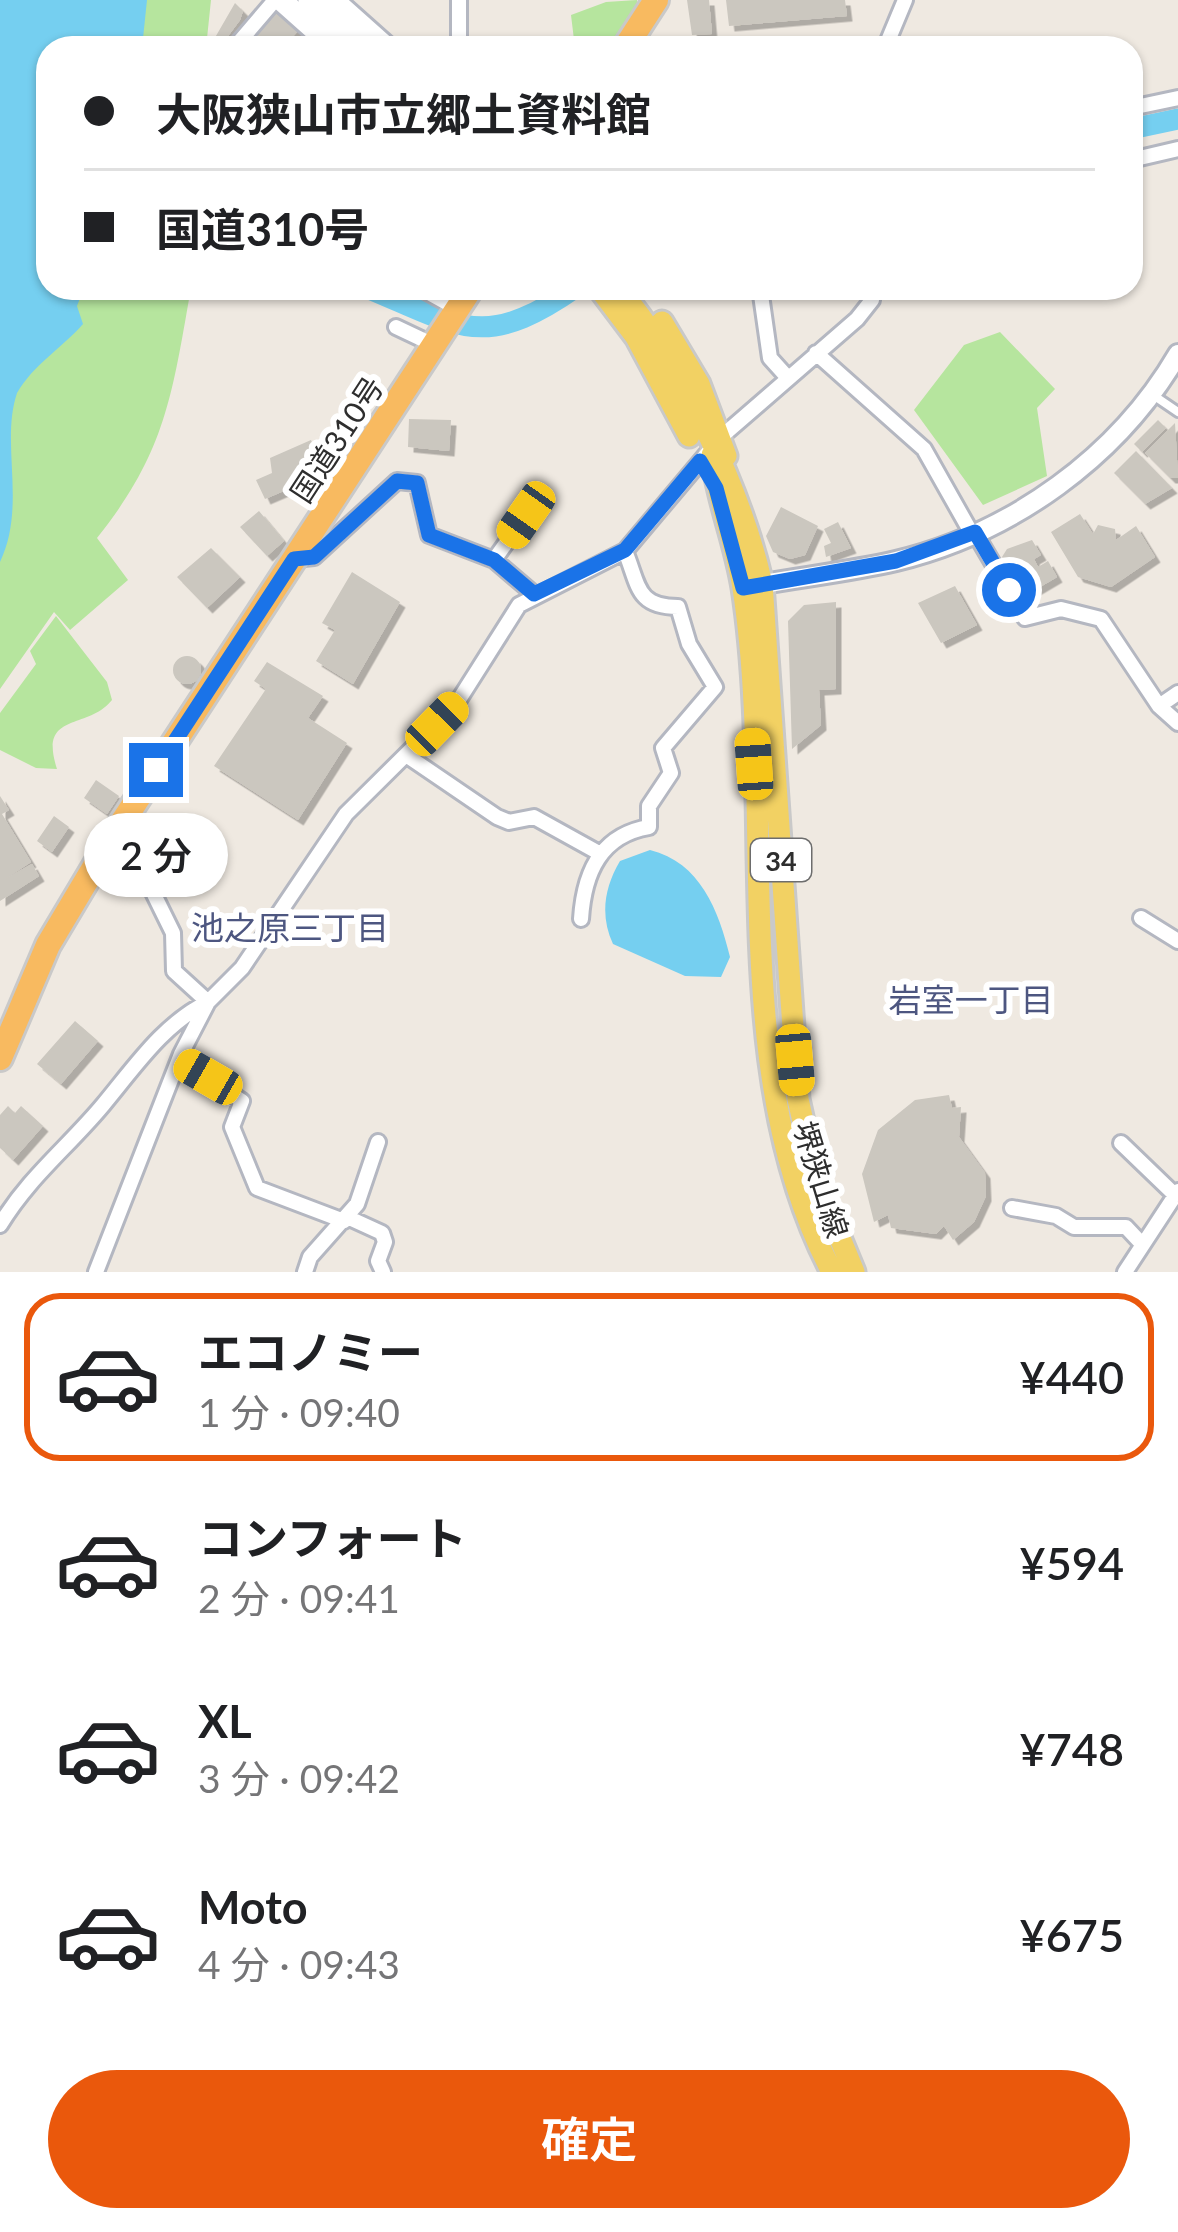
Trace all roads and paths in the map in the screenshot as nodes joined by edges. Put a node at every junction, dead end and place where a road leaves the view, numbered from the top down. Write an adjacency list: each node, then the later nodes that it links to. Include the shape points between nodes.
1 (278, 0): 7 (street); 8 (main road)
2 (309, 0): 9 (main road)
3 (334, 0): 10 (main road)
4 (459, 0): 11 (street)
5 (656, 0): 12 (highway)
6 (905, 0): 13 (street)
7 (245, 36)
8 (321, 36)
9 (350, 36)
10 (374, 36)
11 (459, 36)
12 (634, 36)
13 (891, 36)
14 (1178, 98): 15 (street)
15 (1143, 105)
16 (1178, 149): 17 (street)
17 (1143, 157)
18 (624, 300): 29 (main road, 堺狭山線 / 34, via 657,340)
19 (762, 300): 26 (street, via 770,358)
20 (872, 300): 24 (street)
21 (461, 304): 23 (highway, 国道310号)
22 (396, 327): 23 (street)
23 (434, 345): 33 (highway, 国道310号)
24 (816, 353): 26 (street); 31 (street, via 924,449)
25 (1178, 355): 27 (street)
26 (788, 378): 29 (street)
27 (1152, 394): 28 (lane); 31 (street, via 1074,475)
28 (1178, 412)
29 (711, 449): 32 (street); 35 (main road, 堺狭山線 / 34)
30 (526, 515): 34 (street)
31 (974, 533): 35 (street, via 896,561); 38 (street, via 1025,618 1061,610 1101,619)
32 (625, 550): 36 (street); 42 (street, via 645,600 678,607 688,644 715,687 663,748 671,773 650,806 649,827 609,839)
33 (294, 559): 34 (street, via 314,557 397,481 417,483 429,535); 41 (highway, 国道310号)
34 (494, 560): 36 (street)
35 (753, 586): 59 (main road, 堺狭山線 / 34, via 772,1063 795,1182); 60 (main road, 堺狭山線 / 34, via 798,1099 816,1180)
36 (534, 594): 40 (street, via 454,706)
37 (1178, 693): 38 (street)
38 (1159, 706): 39 (street)
39 (1178, 723)
40 (406, 755): 42 (street, via 497,817 534,818); 46 (street, via 346,814 242,968)
41 (110, 841): 46 (street, via 143,872 173,933 174,971); 47 (highway, 国道310号, via 48,945)
42 (599, 854): 44 (street)
43 (1141, 918): 45 (street)
44 (581, 919)
45 (1178, 941)
46 (208, 1002): 48 (street); 54 (street, via 130,1066 32,1176)
47 (0, 1058)
48 (179, 1060): 53 (street, via 242,1101 232,1127 257,1188); 56 (street)
49 (378, 1142): 53 (street)
50 (1121, 1142): 51 (street)
51 (1177, 1193): 55 (street)
52 (1012, 1208): 55 (street, via 1074,1227 1126,1227)
53 (345, 1219): 57 (street); 58 (street, via 382,1233)
54 (0, 1225)
55 (1141, 1243): 61 (street)
56 (96, 1272)
57 (305, 1272)
58 (383, 1272)
59 (832, 1272)
60 (854, 1272)
61 (1125, 1272)

